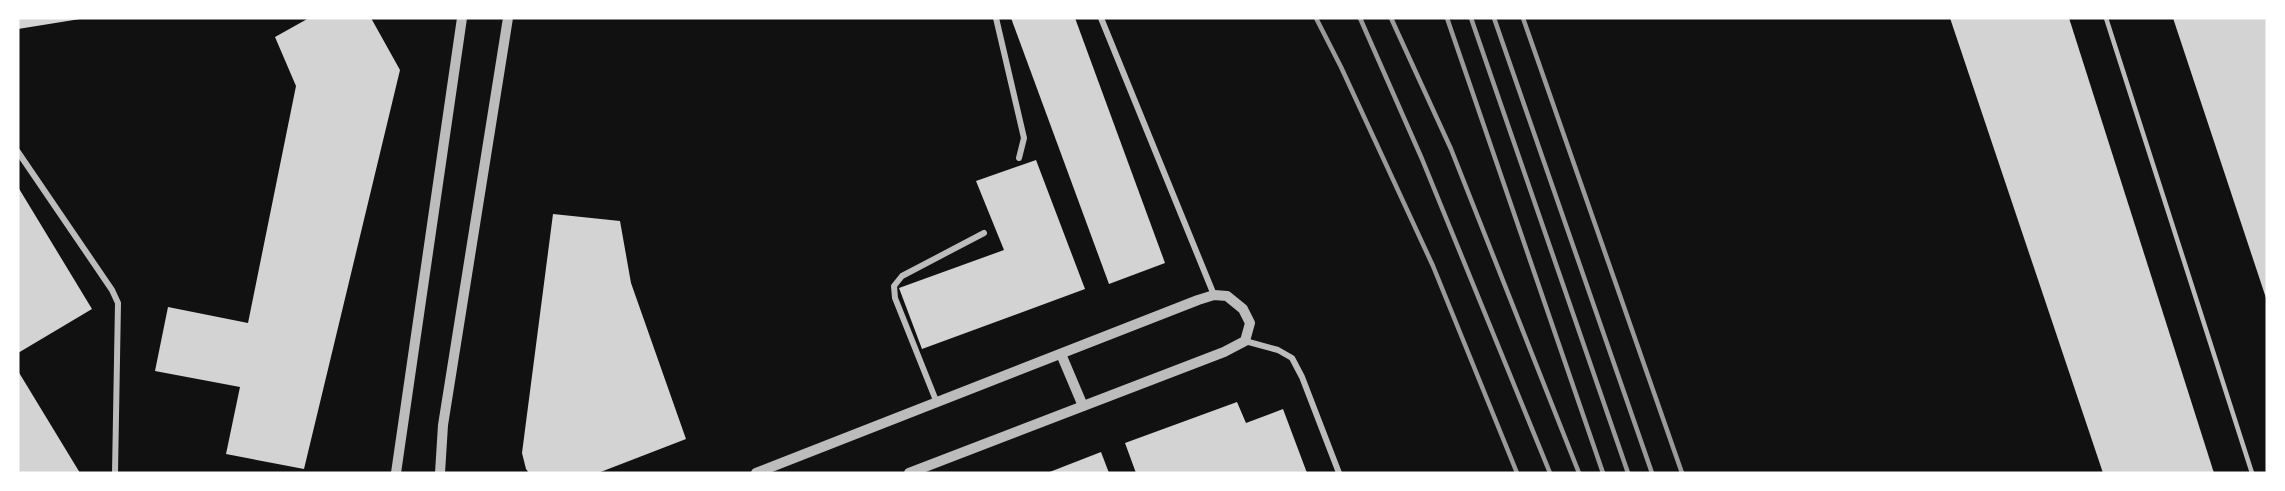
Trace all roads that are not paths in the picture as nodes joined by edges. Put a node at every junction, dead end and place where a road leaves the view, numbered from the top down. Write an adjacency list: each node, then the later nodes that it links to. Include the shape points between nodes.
1 (462, 18): 15 (street)
2 (508, 18): 16 (street, via 442,425)
3 (996, 18): 7 (street, via 1024,138)
4 (1101, 18): 9 (street)
5 (2106, 18): 20 (lane)
6 (18, 152): 14 (street, via 118,303)
7 (1019, 158)
8 (984, 233): 12 (street, via 902,276 894,286 895,298)
9 (1214, 295): 10 (street, via 1227,296 1244,309 1250,322); 11 (street)
10 (1245, 340): 13 (street, via 1224,352); 19 (street, via 1292,358)
11 (1061, 354): 12 (street); 13 (street)
12 (937, 403): 17 (street)
13 (1083, 406): 18 (street)
14 (115, 473)
15 (396, 473)
16 (440, 473)
17 (756, 473)
18 (909, 473)
19 (1339, 473)
20 (2252, 473)

